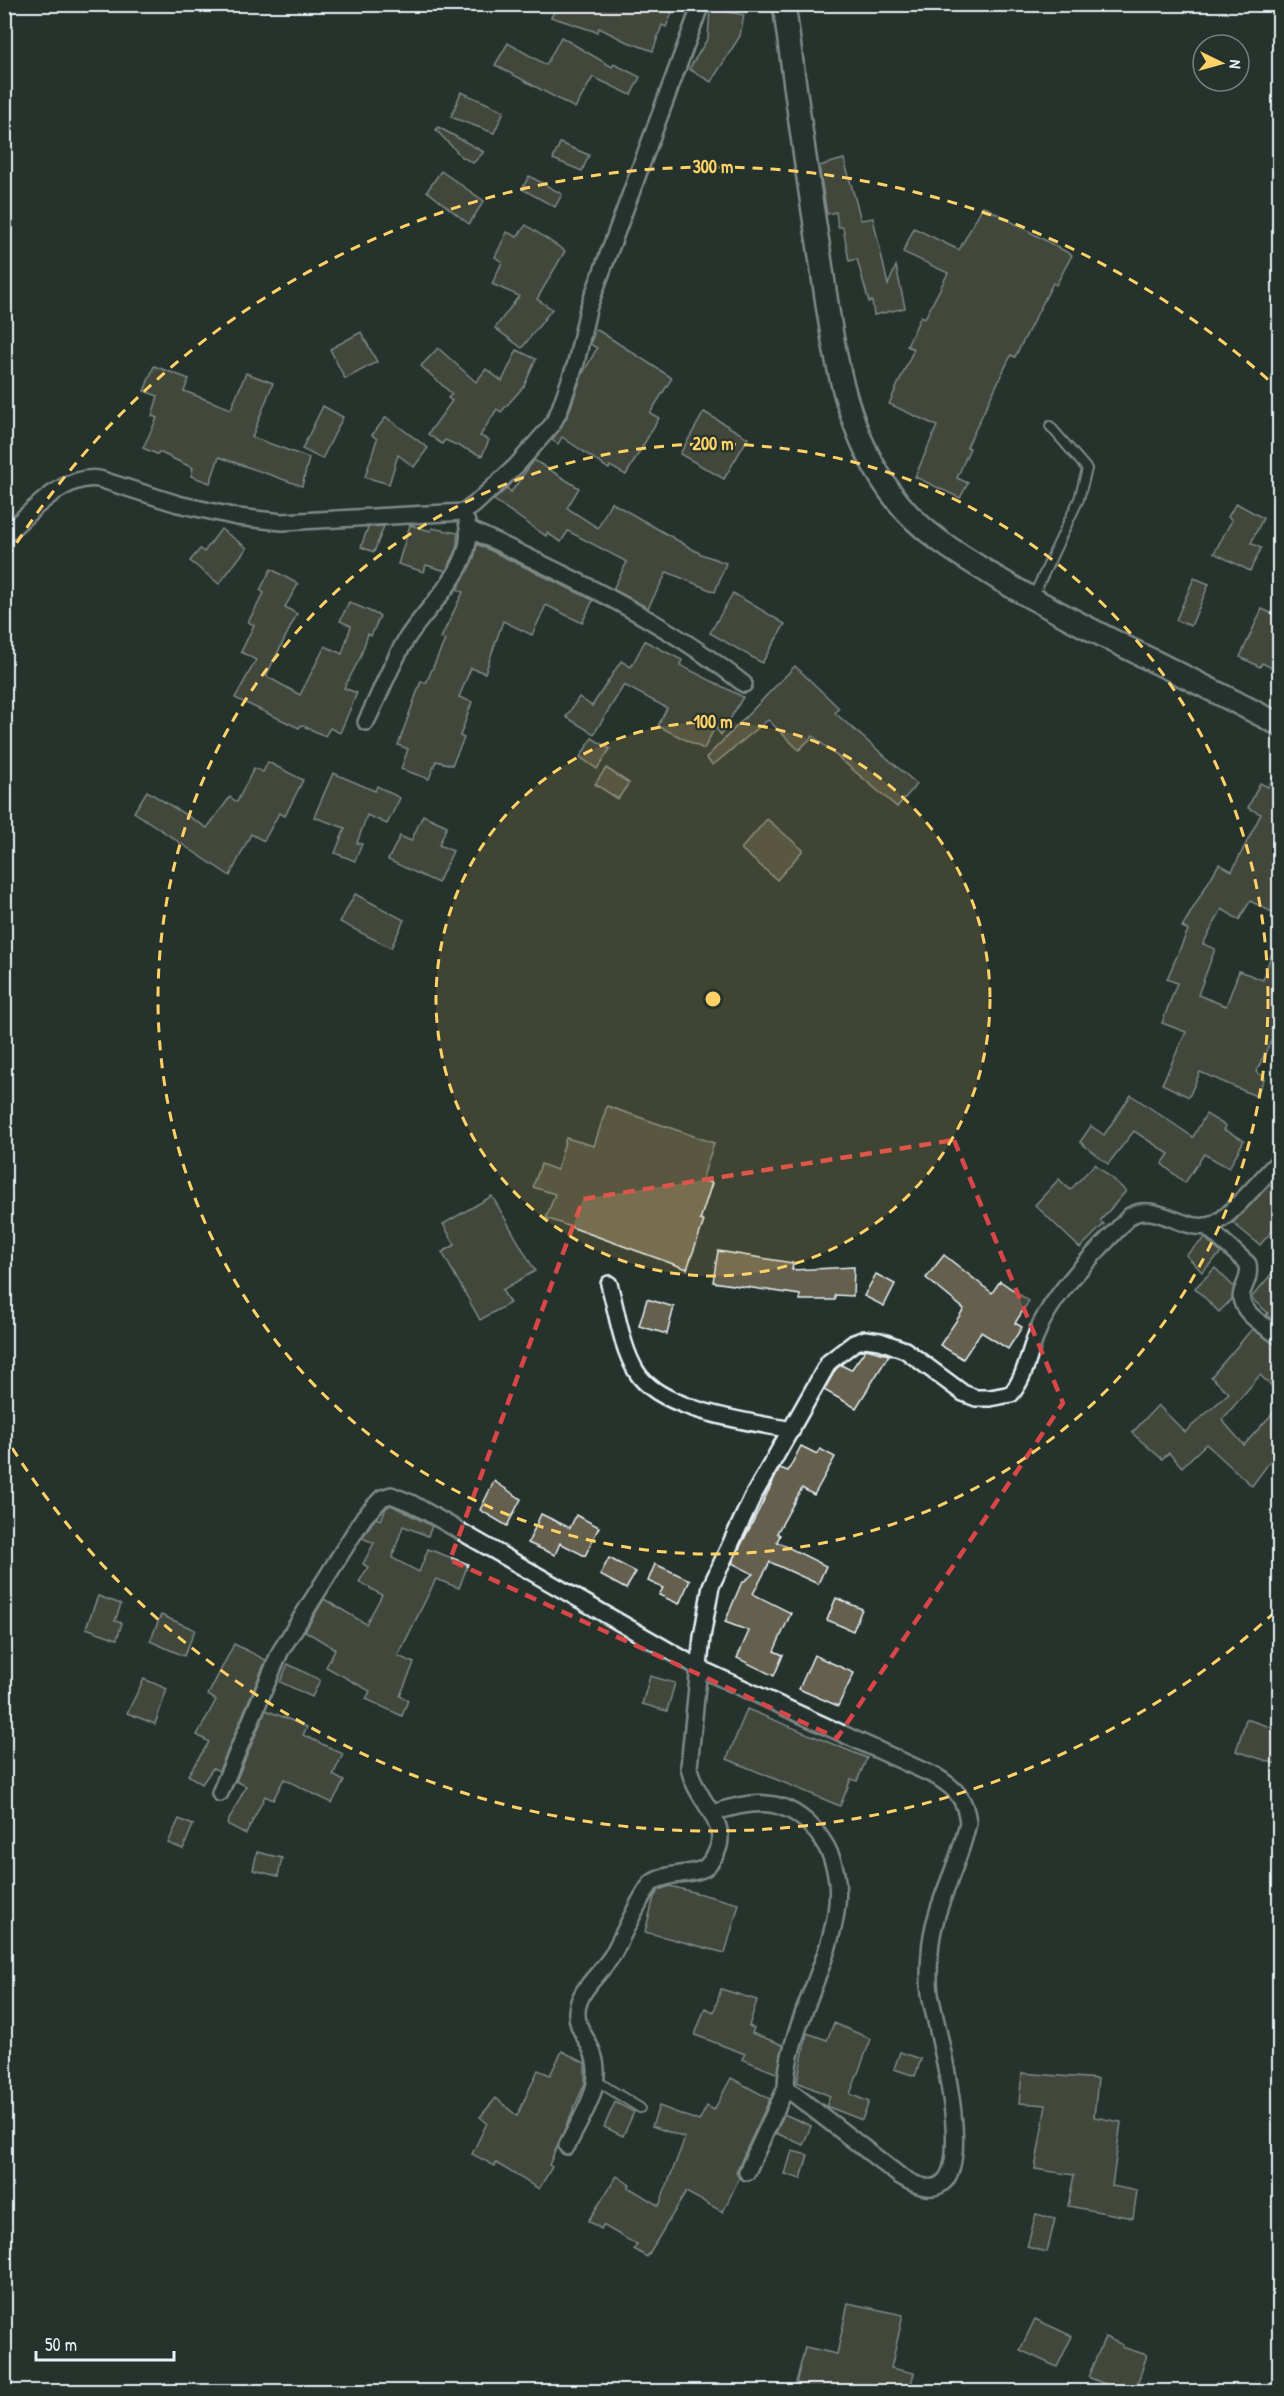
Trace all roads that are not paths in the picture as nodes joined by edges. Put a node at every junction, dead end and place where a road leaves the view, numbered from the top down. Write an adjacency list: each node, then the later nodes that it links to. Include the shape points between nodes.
1 (701, 4): 4 (street, via 588,309 560,411 516,466)
2 (784, 4): 7 (street, via 828,313 846,401 857,432 875,470 920,525 952,550)
3 (1050, 426): 7 (lane, via 1087,469 1079,499)
4 (464, 512): 5 (street); 6 (street, via 333,521 264,520 178,504 87,478 66,483)
5 (469, 529): 8 (street, via 666,629 703,651); 9 (street, via 454,576 408,637)
6 (4, 536)
7 (1032, 598): 10 (street)
8 (744, 684)
9 (366, 722)
10 (1280, 725)
11 (1280, 1160): 12 (street, via 1222,1219)
12 (1206, 1226): 14 (street, via 1248,1264 1241,1296 1243,1306); 15 (street, via 1151,1212 1130,1216 1052,1304 1011,1394 976,1398 893,1344 865,1340 842,1349 829,1362)
13 (609, 1284): 15 (street, via 636,1372 648,1384 665,1396 721,1416)
14 (1280, 1337)
15 (792, 1430): 16 (street, via 752,1498 711,1586)
16 (699, 1668): 17 (street, via 391,1495 382,1498 364,1517 280,1652); 18 (street, via 689,1767 691,1779); 20 (street, via 937,1777 960,1794 966,1806 965,1836 935,1921 930,1950 930,1993 952,2087 953,2169 948,2179 939,2186 912,2183)
17 (220, 1793)
18 (713, 1813): 19 (street, via 720,1837 712,1862 697,1872 651,1883 610,1959 580,1996 579,2029 596,2060); 20 (street, via 743,1803 775,1803 790,1809 818,1833 835,1868 836,1918 791,2049)
19 (597, 2081): 21 (lane); 22 (street)
20 (786, 2088): 23 (street)
21 (640, 2108)
22 (567, 2146)
23 (747, 2172)

